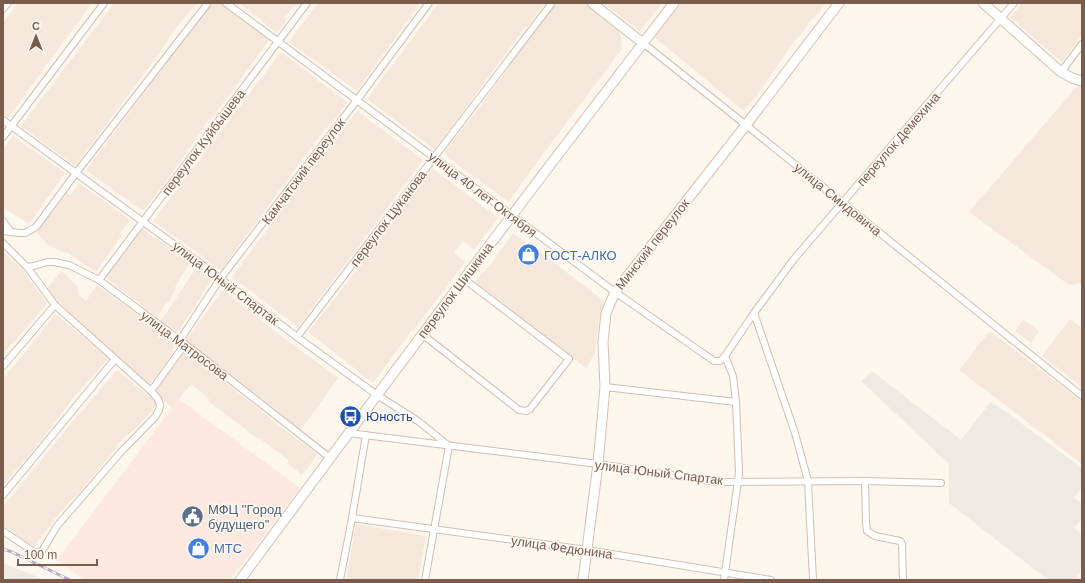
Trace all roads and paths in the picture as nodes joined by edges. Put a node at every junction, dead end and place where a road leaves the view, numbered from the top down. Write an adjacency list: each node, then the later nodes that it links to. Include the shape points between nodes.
1 (8, 3): 13 (street)
2 (104, 3): 23 (street)
3 (208, 3): 26 (street)
4 (226, 3): 15 (street, улица 40 лет Октября)
5 (308, 3): 15 (street, переулок Куйбышева)
6 (429, 3): 20 (street, Камчатский переулок)
7 (552, 3): 25 (street, переулок Цуканова)
8 (592, 3): 16 (main road, улица Смидовича)
9 (674, 3): 16 (main road, переулок Шишкина)
10 (839, 3): 22 (main road, Минский переулок)
11 (983, 3): 14 (main road)
12 (1014, 3): 14 (street)
13 (3, 9)
14 (1001, 19): 18 (main road); 27 (street, переулок Демехина)
15 (278, 42): 20 (street, улица 40 лет Октября); 30 (street, переулок Куйбышева)
16 (643, 43): 22 (street, улица Смидовича); 28 (main road, переулок Шишкина)
17 (1082, 44): 18 (street)
18 (1061, 72): 19 (main road)
19 (1082, 81)
20 (357, 100): 25 (street, улица 40 лет Октября); 34 (street, Камчатский переулок)
21 (3, 120): 23 (street, улица Юный Спартак)
22 (746, 125): 27 (street, улица Смидовича); 37 (main road, Минский переулок)
23 (11, 126): 24 (street); 26 (street, улица Юный Спартак)
24 (3, 137)
25 (434, 157): 28 (street, улица 40 лет Октября); 41 (street, переулок Цуканова)
26 (76, 173): 30 (street, улица Юный Спартак); 31 (street, via 36,227 25,233)
27 (843, 203): 39 (street, переулок Демехина, via 794,259); 49 (street, улица Смидовича)
28 (511, 215): 35 (main road, переулок Шишкина); 37 (street, улица 40 лет Октября)
29 (3, 220): 31 (street)
30 (143, 222): 34 (street, улица Юный Спартак); 36 (street, переулок Куйбышева)
31 (6, 231)
32 (3, 244): 33 (street)
33 (27, 267): 36 (street, улица Матросова, via 54,262 70,265); 38 (street)
34 (220, 279): 41 (street, улица Юный Спартак); 42 (street, Камчатский переулок)
35 (464, 279): 40 (main road, переулок Шишкина); 40 (street, via 569,359 530,409 518,410)
36 (98, 280): 42 (street, улица Матросова)
37 (614, 292): 43 (street, улица 40 лет Октября, via 714,361 720,361); 46 (main road, Минский переулок, via 606,313 603,342)
38 (55, 305): 44 (street); 45 (street)
39 (754, 313): 43 (street, переулок Демехина); 57 (street, via 793,425)
40 (422, 334): 48 (main road, переулок Шишкина)
41 (297, 337): 48 (street, улица Юный Спартак)
42 (182, 342): 47 (street, Камчатский переулок); 54 (street, улица Матросова)
43 (725, 356): 50 (street, via 733,376)
44 (115, 359): 47 (street); 60 (street)
45 (3, 366)
46 (605, 386): 50 (street); 55 (main road, Минский переулок)
47 (151, 391): 63 (street, via 160,406 155,417 57,526 42,550 34,552)
48 (377, 395): 51 (main road, переулок Шишкина); 53 (street, улица Юный Спартак, via 418,421)
49 (1082, 396)
50 (736, 402): 56 (street)
51 (348, 433): 52 (street, улица Юный Спартак); 54 (main road, переулок Шишкина)
52 (366, 435): 53 (street, улица Юный Спартак); 61 (street)
53 (449, 446): 55 (street, улица Юный Спартак); 62 (street)
54 (330, 458): 66 (main road, переулок Шишкина)
55 (598, 464): 56 (street, улица Юный Спартак, via 717,482); 64 (main road, Минский переулок)
56 (738, 481): 57 (street, улица Юный Спартак); 65 (street)
57 (808, 481): 58 (street, улица Юный Спартак); 72 (street)
58 (865, 481): 59 (street, улица Юный Спартак); 73 (street, via 867,531 875,536 900,541)
59 (941, 484)
60 (3, 495)
61 (352, 518): 62 (street, улица Федюнина); 67 (street)
62 (434, 530): 64 (street, улица Федюнина); 68 (street)
63 (3, 531)
64 (587, 550): 65 (street, улица Федюнина); 69 (main road, Минский переулок)
65 (725, 573): 70 (street); 71 (street, улица Федюнина)
66 (240, 580)
67 (340, 580)
68 (425, 580)
69 (583, 580)
70 (724, 580)
71 (771, 580)
72 (813, 580)
73 (903, 580)

